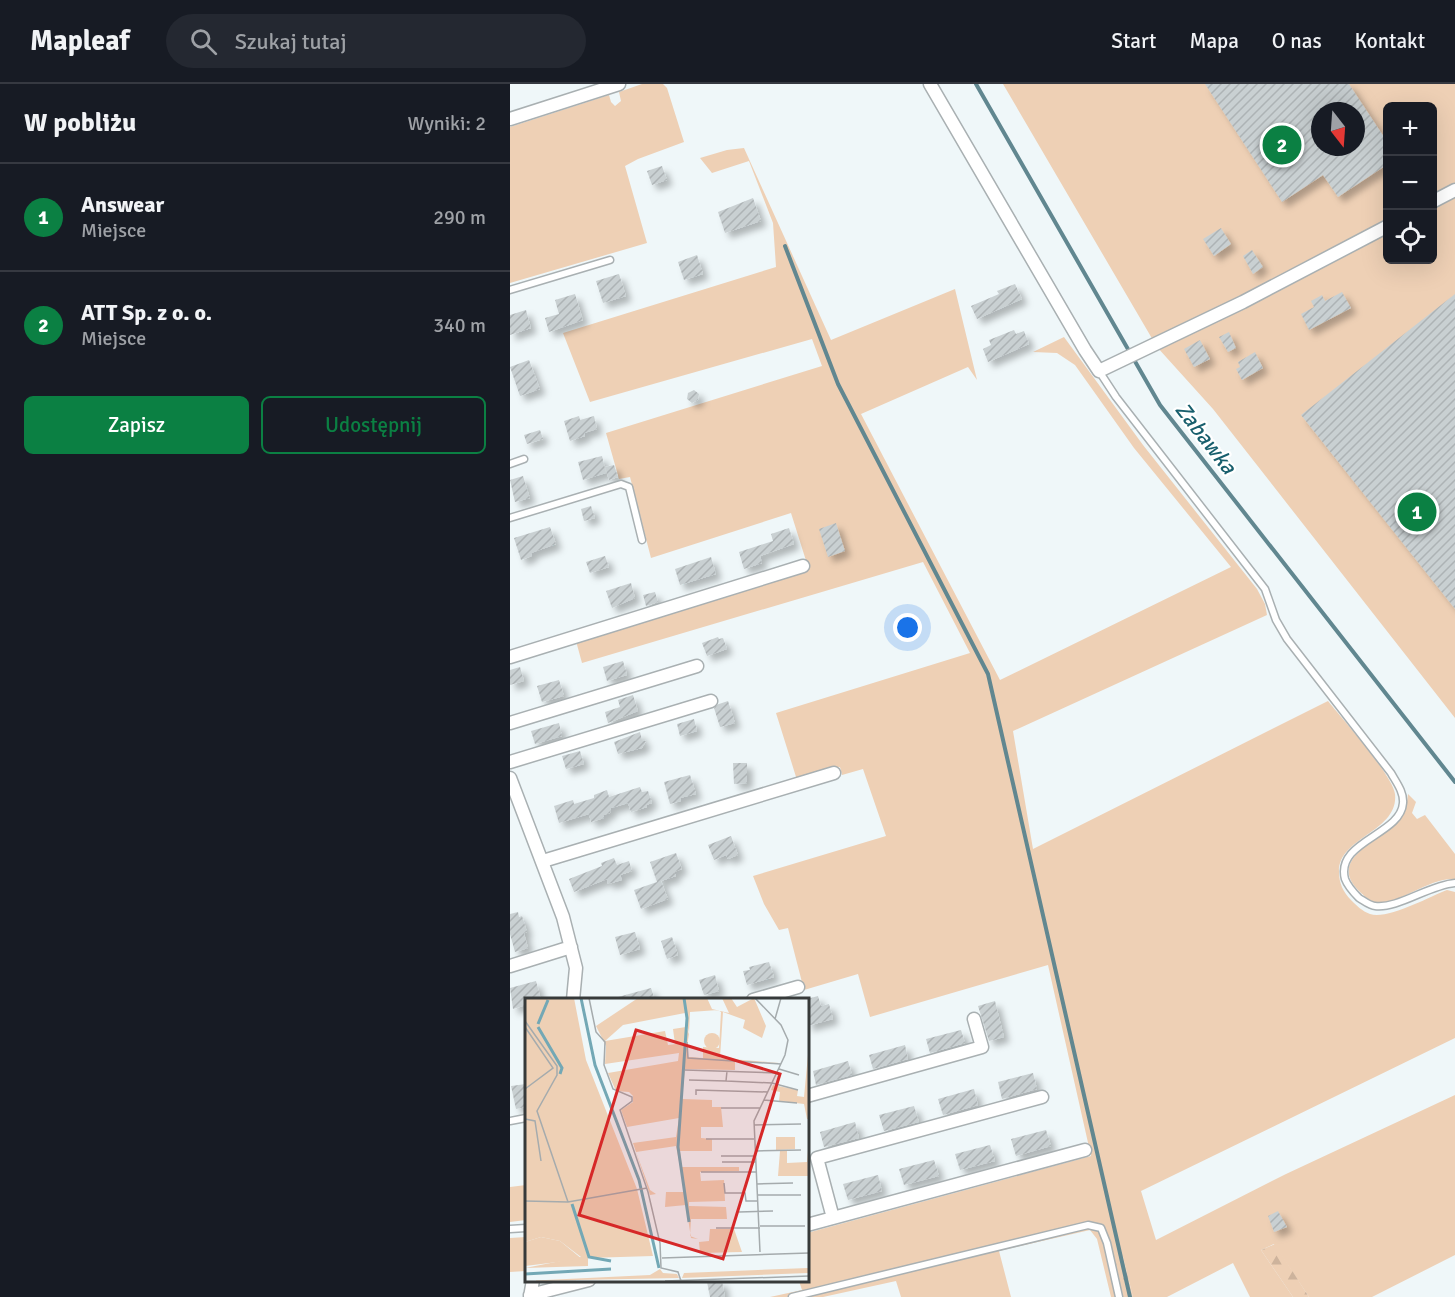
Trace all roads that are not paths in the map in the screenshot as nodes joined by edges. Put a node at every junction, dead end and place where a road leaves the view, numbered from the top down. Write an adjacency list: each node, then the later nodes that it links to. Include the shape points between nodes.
1 (619, 84): 3 (street)
2 (930, 84): 9 (street)
3 (510, 119)
4 (1455, 190): 5 (street)
5 (1437, 199)
6 (1383, 229): 9 (street)
7 (610, 260): 8 (lane)
8 (510, 290)
9 (1099, 371): 24 (lane, via 1265,589 1287,639 1400,788 1403,804 1396,819 1352,852 1345,863 1345,879 1353,892 1374,906 1388,905)
10 (524, 459): 11 (lane)
11 (510, 464)
12 (510, 518): 13 (lane, via 621,484 629,487)
13 (642, 540)
14 (803, 566): 15 (street)
15 (510, 657)
16 (697, 666): 18 (street)
17 (711, 701): 19 (street)
18 (510, 723)
19 (510, 762)
20 (834, 773): 23 (street)
21 (510, 778): 22 (street)
22 (513, 794): 23 (street)
23 (543, 861): 25 (street)
24 (1455, 883)
25 (571, 947): 26 (street); 28 (street, via 576,968)
26 (510, 966)
27 (798, 987): 29 (street)
28 (573, 998)
29 (760, 998)
30 (975, 1019): 31 (street, via 982,1047)
31 (808, 1096)
32 (1042, 1097): 36 (street)
33 (525, 1118): 34 (lane)
34 (510, 1121)
35 (1085, 1150): 37 (street)
36 (812, 1160): 37 (street)
37 (833, 1218): 38 (street)
38 (808, 1225)
39 (525, 1228): 40 (lane)
40 (510, 1229)
41 (585, 1282): 42 (street)
42 (530, 1296)
43 (792, 1297): 44 (lane, via 1088,1225 1101,1228)
44 (1119, 1297)

